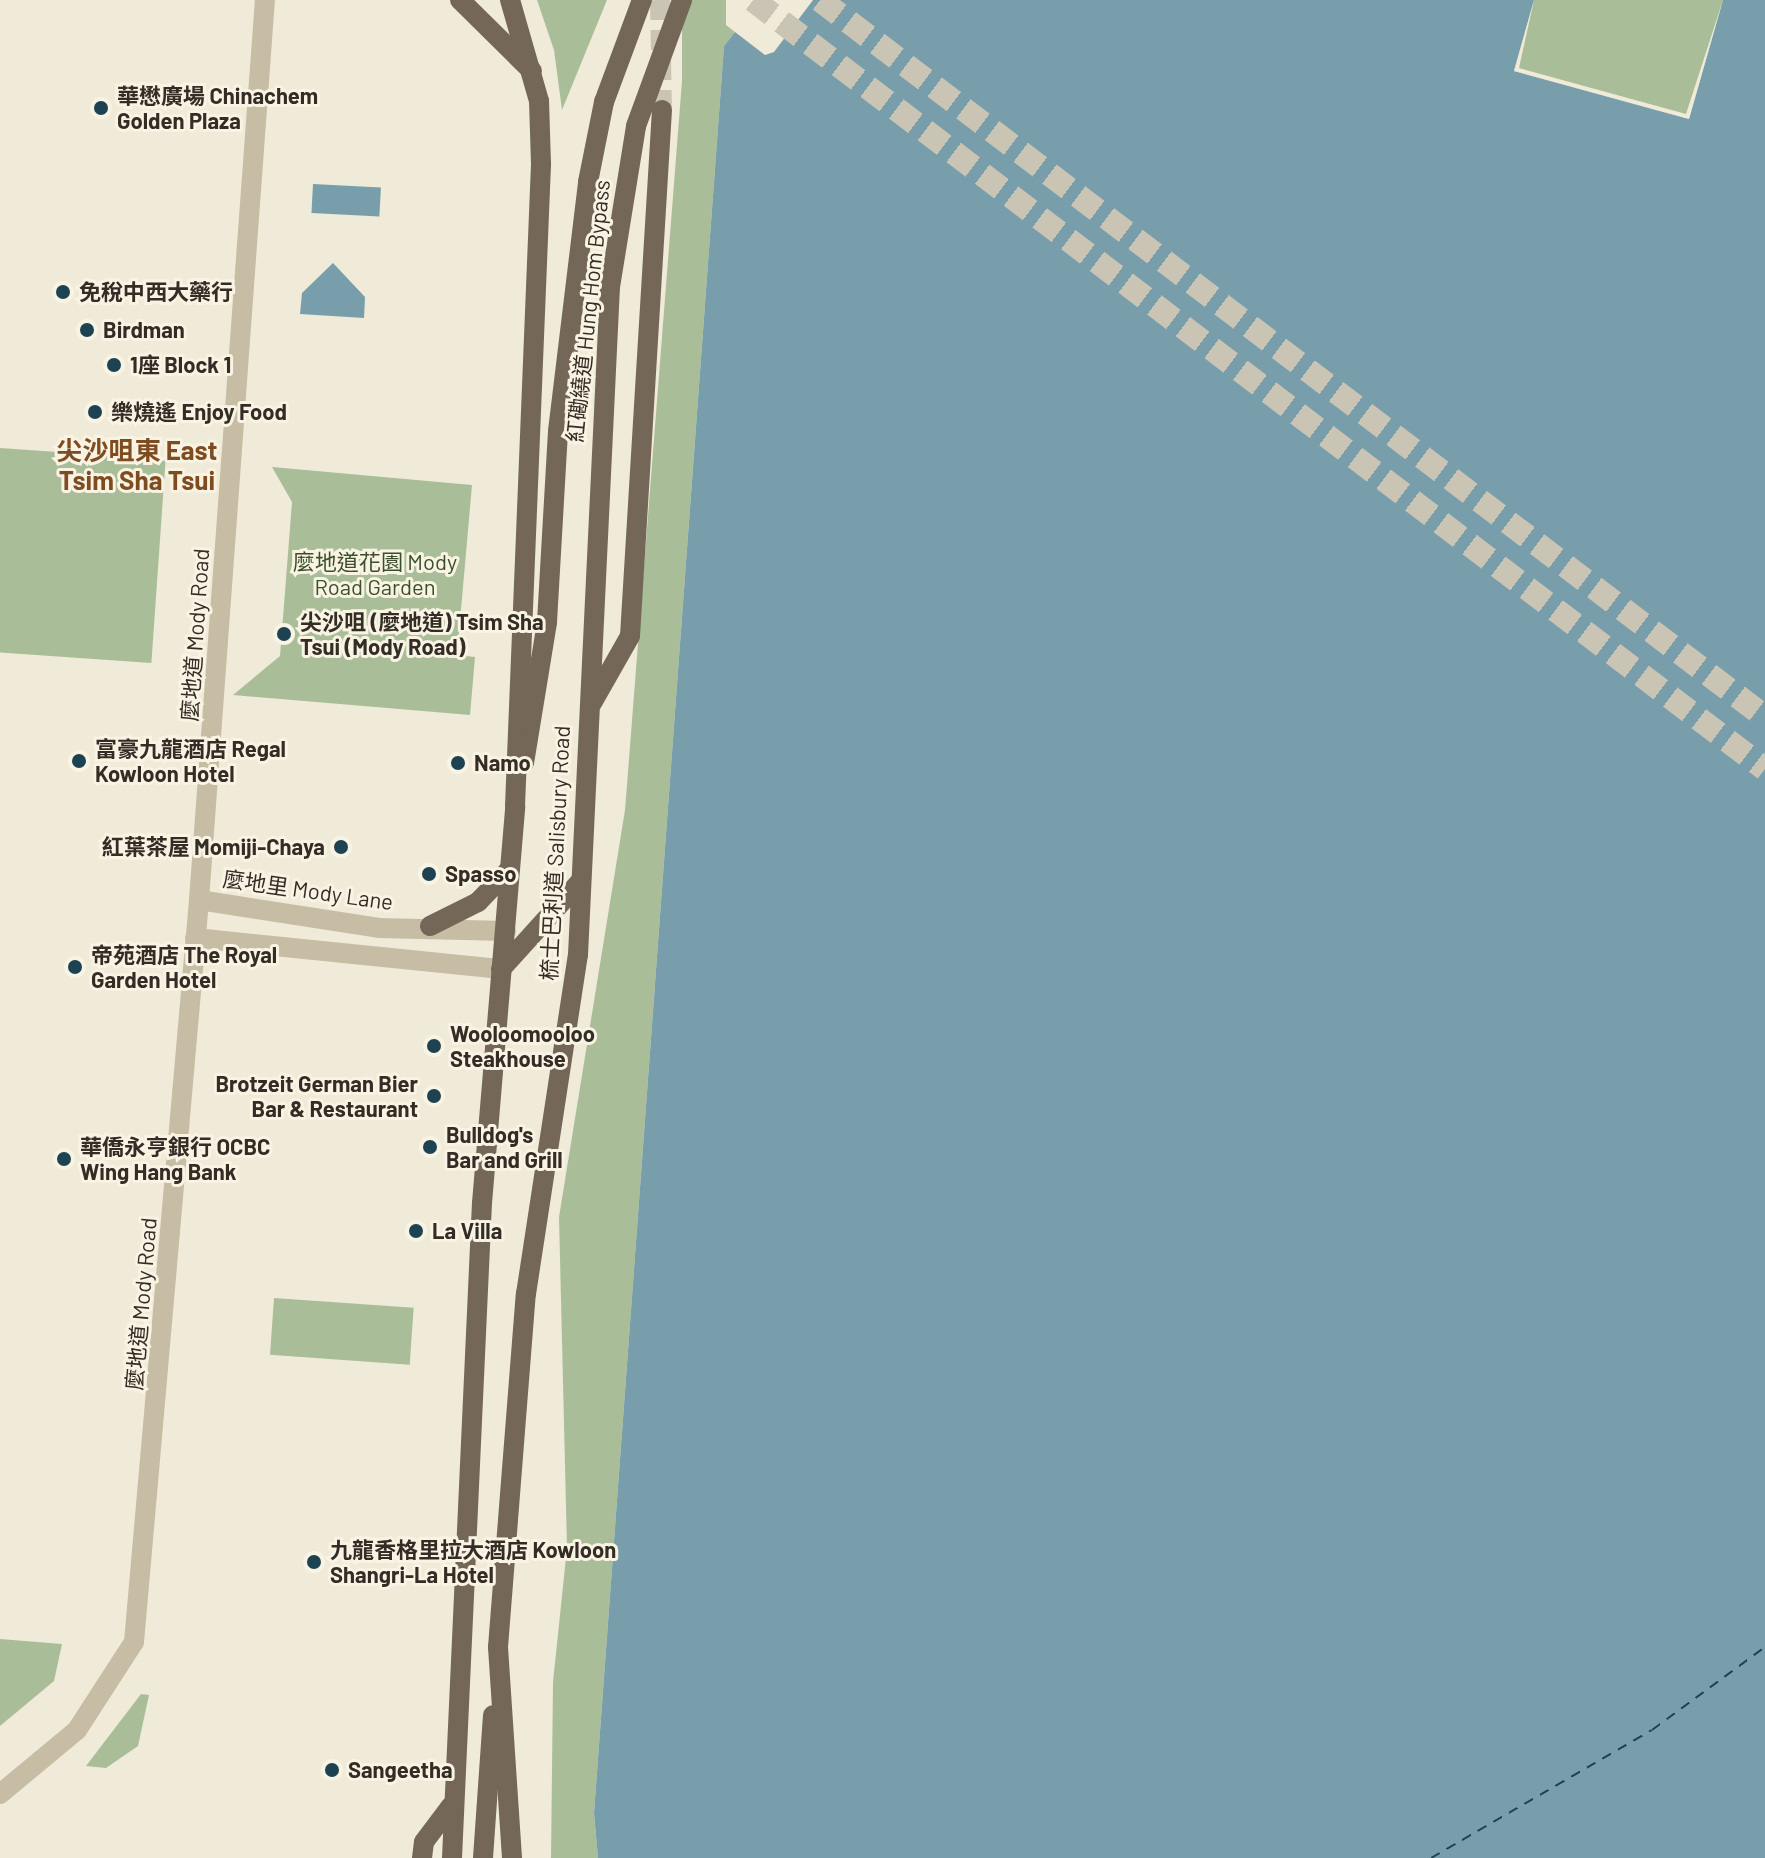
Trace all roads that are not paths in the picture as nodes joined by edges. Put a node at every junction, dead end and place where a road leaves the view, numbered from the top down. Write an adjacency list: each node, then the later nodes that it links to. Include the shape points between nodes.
1 (265, 0): 14 (street, 麼地道 Mody Road)
2 (460, 0): 6 (main road)
3 (510, 0): 6 (main road, 梳士巴利道 Salisbury Road)
4 (642, 0): 8 (main road, 紅磡繞道 Hung Hom Bypass, via 593,154 558,431)
5 (682, 0): 9 (main road, 紅磡繞道 Hung Hom Bypass, bridge, via 625,174 599,432)
6 (532, 71): 11 (main road, 梳士巴利道 Salisbury Road, via 541,164)
7 (662, 110): 10 (main road, 梳士巴利道 Salisbury Road, via 630,636)
8 (547, 622): 11 (main road, 梳士巴利道 Salisbury Road)
9 (594, 636): 10 (main road, 梳士巴利道 Salisbury Road)
10 (588, 710): 13 (main road, 梳士巴利道 Salisbury Road)
11 (515, 806): 12 (main road, 梳士巴利道 Salisbury Road)
12 (509, 870): 15 (main road, via 478,902); 16 (main road, 梳士巴利道 Salisbury Road)
13 (580, 882): 18 (main road); 19 (main road, 梳士巴利道 Salisbury Road, via 578,955 526,1294)
14 (199, 900): 15 (street, 麼地里 Mody Lane, via 379,928); 17 (street, 麼地道 Mody Road)
15 (430, 926): 16 (street, 麼地里 Mody Lane)
16 (506, 931): 18 (main road, 梳士巴利道 Salisbury Road)
17 (195, 938): 18 (street); 20 (street, 麼地道 Mody Road, via 134,1642 92,1713)
18 (501, 969): 21 (main road, 梳士巴利道 Salisbury Road)
19 (498, 1663): 24 (main road); 25 (main road, 梳士巴利道 Salisbury Road)
20 (0, 1794)
21 (451, 1806): 22 (main road, via 424,1842); 23 (main road, 梳士巴利道 Salisbury Road)
22 (422, 1858)
23 (452, 1858)
24 (483, 1858)
25 (512, 1858)

